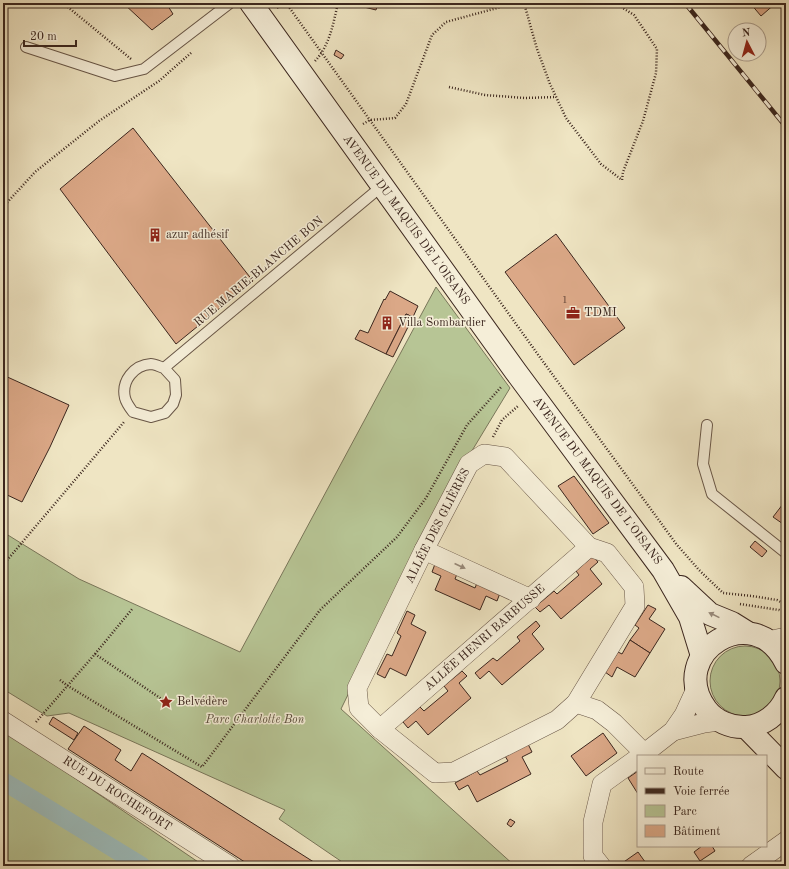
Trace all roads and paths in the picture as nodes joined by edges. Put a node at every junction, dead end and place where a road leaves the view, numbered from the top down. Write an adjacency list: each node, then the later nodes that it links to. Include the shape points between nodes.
1 (63, 3): 15 (path)
2 (230, 3): 15 (lane)
3 (251, 3): 14 (street, AVENUE DU MAQUIS DE L'OISANS)
4 (274, 3): 10 (path)
5 (286, 3): 13 (path)
6 (338, 3): 13 (path, via 329,42)
7 (510, 3): 20 (path, via 446,22 432,35 406,104 394,118)
8 (524, 3): 18 (path, via 536,49)
9 (615, 3): 18 (path, via 634,14 657,49 656,73 643,121 622,180 601,164 566,118)
10 (282, 14)
11 (26, 47): 15 (lane, via 115,76)
12 (194, 50): 16 (path)
13 (323, 53): 14 (path); 20 (path)
14 (310, 63): 21 (street, AVENUE DU MAQUIS DE L'OISANS)
15 (144, 69): 16 (path)
16 (160, 81): 24 (path, via 99,121 35,172)
17 (450, 87): 18 (path, via 525,98)
18 (556, 97)
19 (358, 118): 21 (path)
20 (370, 120): 21 (path); 38 (path, via 552,374 673,539 695,565 723,593 777,600)
21 (355, 130): 22 (path); 23 (street, AVENUE DU MAQUIS DE L'OISANS)
22 (368, 130)
23 (376, 191): 25 (lane, RUE MARIE-BLANCHE BON); 35 (street, AVENUE DU MAQUIS DE L'OISANS, via 516,372)
24 (3, 207)
25 (164, 368): 28 (lane, via 152,364 139,367 131,373 125,384 125,398); 28 (lane, via 175,380 176,395 173,404 165,413 152,417)
26 (503, 385): 47 (path, via 467,425 426,498 397,537 320,610 202,767)
27 (523, 401): 30 (path, via 502,420 493,438)
28 (133, 412): 34 (path)
29 (707, 425): 33 (lane, via 703,464 712,494)
30 (491, 455): 31 (street, via 505,458); 32 (street, ALLÉE DES GLIÈRES, via 484,454 470,464)
31 (589, 547): 36 (street, ALLÉE HENRI BARBUSSE); 51 (street, ALLÉE DES GLIÈRES, via 607,553 634,587 635,606)
32 (424, 550): 36 (street, one-way to 36); 55 (street, ALLÉE DES GLIÈRES, via 356,688 359,708)
33 (786, 554)
34 (3, 565)
35 (663, 570): 41 (street, AVENUE DU MAQUIS DE L'OISANS, one-way to 35, via 710,614); 44 (street, AVENUE DU MAQUIS DE L'OISANS, via 690,617)
36 (530, 599): 55 (street, ALLÉE HENRI BARBUSSE)
37 (737, 604): 40 (path)
38 (786, 605)
39 (133, 608): 43 (path)
40 (786, 613)
41 (748, 633): 42 (street, AVENUE DU MAQUIS DE L'OISANS); 44 (street, via 730,634 714,642)
42 (777, 639): 45 (street)
43 (95, 654): 47 (path); 50 (path)
44 (702, 656): 48 (street, via 697,666)
45 (786, 663)
46 (60, 680): 47 (path)
47 (68, 686): 57 (path)
48 (696, 689): 53 (street, via 708,713); 56 (street)
49 (786, 701): 54 (street, via 776,714 762,723)
50 (166, 702)
51 (576, 703): 55 (street, ALLÉE DES GLIÈRES, via 557,720 454,772 435,773); 58 (street, via 597,710 614,723)
52 (3, 721): 57 (street, RUE DU ROCHEFORT)
53 (719, 721): 54 (street, via 732,726); 56 (street)
54 (746, 727): 61 (street)
55 (380, 729)
56 (673, 731): 59 (street)
57 (24, 735): 63 (street, RUE DU ROCHEFORT)
58 (640, 755)
59 (642, 755)
60 (637, 759): 64 (street, via 602,784 593,822 593,856)
61 (786, 768)
62 (786, 841): 65 (street)
63 (230, 866)
64 (601, 866)
65 (751, 866)

